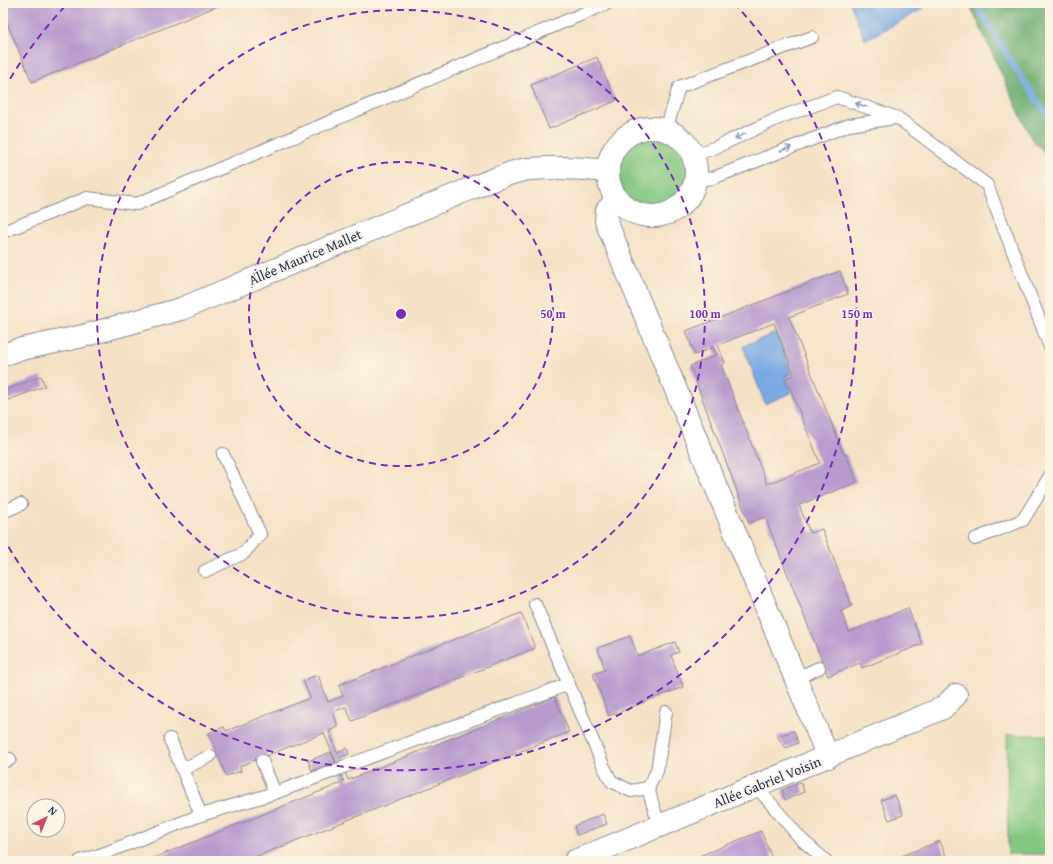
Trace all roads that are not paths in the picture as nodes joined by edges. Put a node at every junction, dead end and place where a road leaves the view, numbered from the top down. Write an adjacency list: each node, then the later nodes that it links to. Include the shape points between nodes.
1 (608, 3): 9 (lane, via 136,204 87,198)
2 (812, 36): 4 (lane, via 679,87)
3 (898, 118): 5 (lane, one-way to 5, via 837,96); 7 (lane, one-way to 3, via 713,178 849,125); 10 (lane, via 987,185)
4 (666, 130): 5 (street, via 682,139); 6 (street, via 652,127 640,129 625,137 617,145)
5 (694, 155): 7 (street)
6 (607, 171): 8 (street); 11 (street, Allée Maurice Mallet, via 572,167 530,169 511,174 181,309)
7 (697, 180): 8 (street, via 686,201 673,212 656,217 640,215 627,209)
8 (617, 200): 20 (street, via 607,210 606,221)
9 (3, 232)
10 (1050, 347)
11 (3, 355)
12 (223, 454): 17 (lane, via 260,534 244,553)
13 (1050, 476): 16 (lane, via 1023,520)
14 (21, 504): 15 (lane)
15 (3, 512)
16 (975, 538)
17 (205, 571)
18 (535, 604): 21 (lane)
19 (818, 668): 20 (lane)
20 (796, 678): 26 (street)
21 (569, 684): 30 (lane, via 611,781 631,791); 31 (lane)
22 (956, 695): 26 (street, Allée Gabriel Voisin, via 943,708)
23 (666, 712): 30 (lane, via 657,771)
24 (170, 739): 28 (lane)
25 (210, 756): 28 (lane)
26 (828, 756): 29 (street, Allée Gabriel Voisin)
27 (262, 761): 31 (lane)
28 (183, 769): 32 (lane)
29 (756, 786): 33 (street, Allée Gabriel Voisin); 37 (lane, via 801,839)
30 (648, 788): 33 (lane)
31 (275, 793): 32 (lane)
32 (201, 815): 34 (lane)
33 (659, 826): 35 (street, Allée Gabriel Voisin)
34 (99, 858): 36 (lane)
35 (583, 859)
36 (80, 861)
37 (826, 861)

